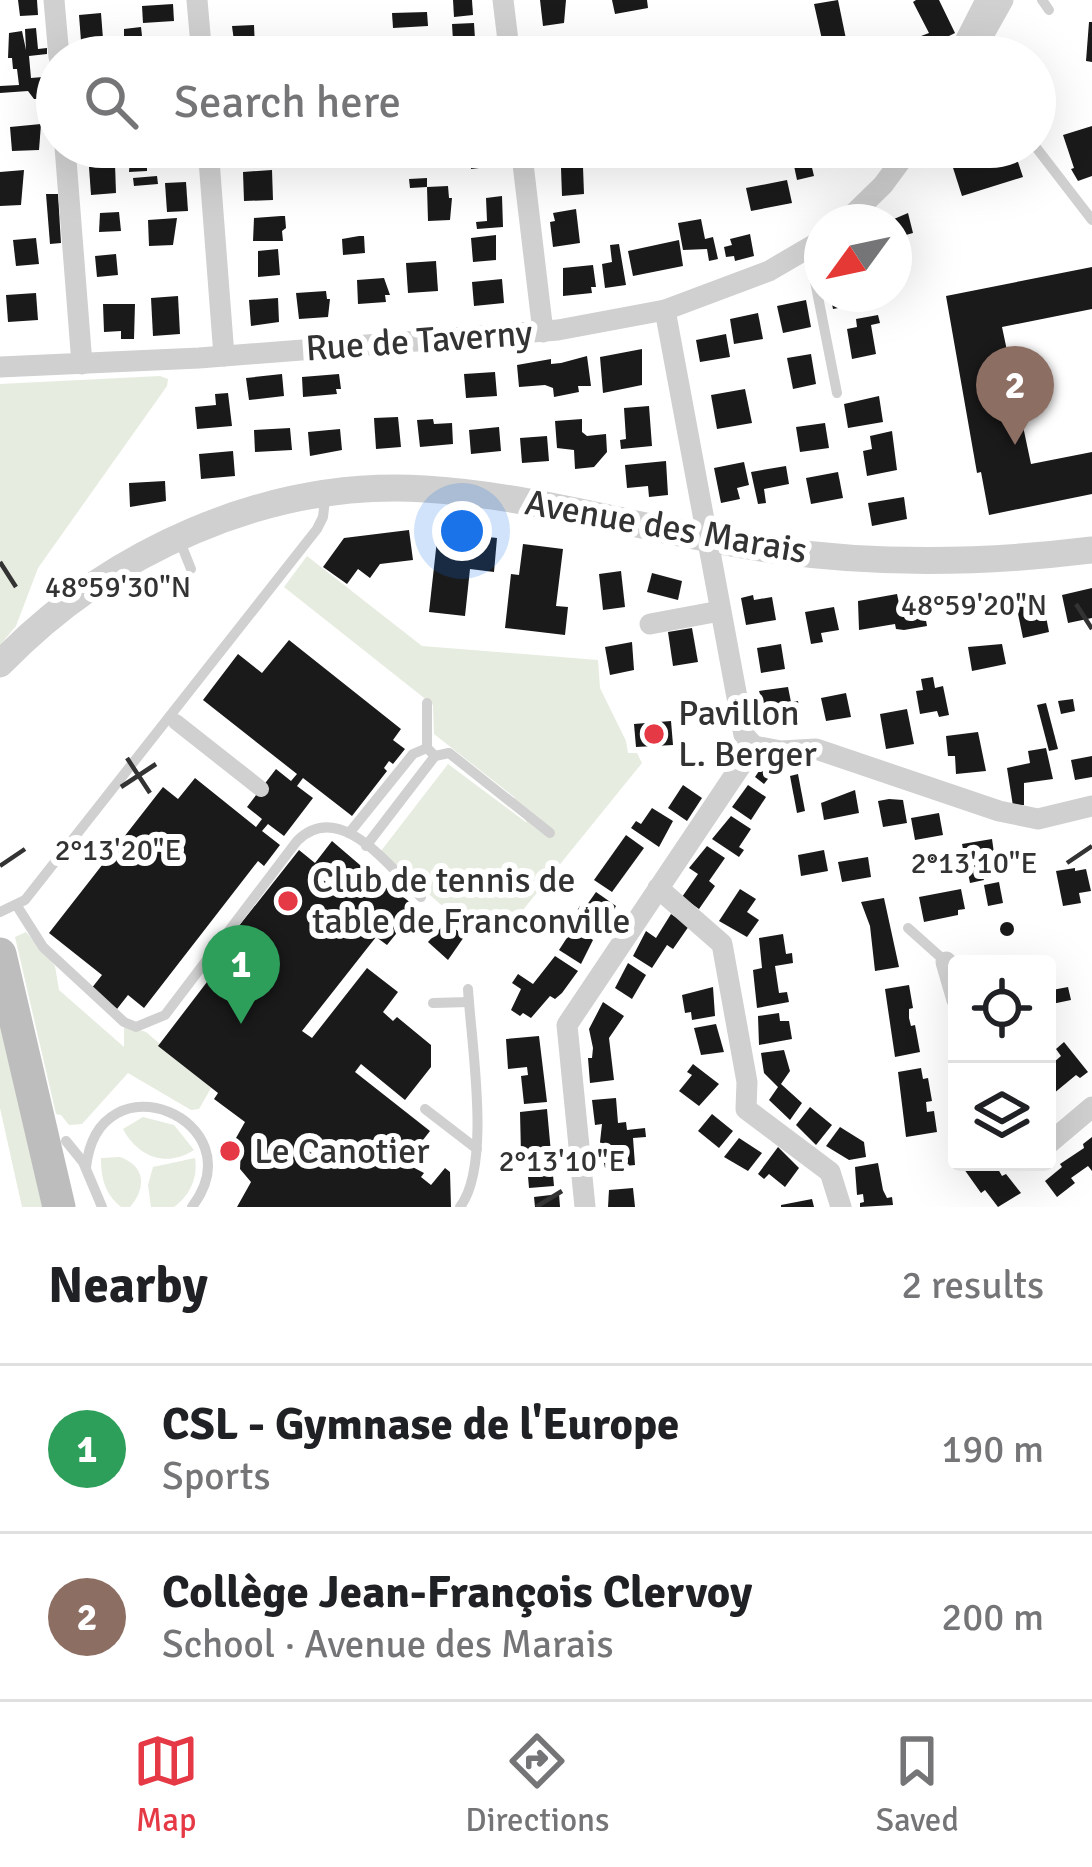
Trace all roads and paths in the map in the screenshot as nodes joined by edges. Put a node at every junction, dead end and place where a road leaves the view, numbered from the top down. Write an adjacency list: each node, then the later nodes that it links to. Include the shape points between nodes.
1 (54, 0): 5 (street)
2 (197, 0): 6 (street)
3 (503, 0): 7 (street)
4 (992, 4): 8 (street)
5 (57, 36)
6 (200, 36)
7 (507, 36)
8 (977, 36)
9 (67, 168): 21 (street)
10 (210, 168): 20 (street)
11 (523, 168): 19 (street)
12 (895, 168): 14 (street)
13 (1052, 168): 15 (lane)
14 (863, 204)
15 (1092, 220)
16 (804, 252): 17 (street, Rue de Taverny)
17 (665, 310): 19 (street, Rue de Taverny); 26 (street)
18 (825, 312): 23 (lane)
19 (543, 332): 20 (street, Rue de Taverny)
20 (224, 356): 21 (street, Rue de Taverny)
21 (82, 364): 22 (street, Rue de Taverny)
22 (0, 367)
23 (837, 393)
24 (325, 496): 25 (street, Avenue des Marais); 26 (street, Avenue des Marais, via 449,491); 43 (lane, via 316,529)
25 (178, 537): 28 (lane); 31 (street, Avenue des Marais, via 75,597)
26 (709, 540): 27 (street, Avenue des Marais, via 891,560); 29 (street)
27 (1092, 550)
28 (191, 569)
29 (720, 611): 30 (street); 34 (street, via 744,735)
30 (650, 624)
31 (0, 664)
32 (427, 703): 35 (lane)
33 (176, 722): 36 (street)
34 (754, 746): 37 (street, via 815,748 1038,819); 41 (street)
35 (431, 752): 38 (lane, via 413,754); 39 (lane, via 449,753); 40 (lane)
36 (261, 789)
37 (1092, 806)
38 (350, 832): 40 (lane); 43 (lane, via 333,826 302,835 165,1015 143,1026 124,1022 43,947)
39 (550, 833)
40 (366, 846): 42 (lane)
41 (658, 889): 61 (street, via 567,1025); 62 (street, via 722,944 746,1109 830,1172)
42 (421, 897)
43 (17, 906): 44 (lane)
44 (0, 912)
45 (908, 928): 47 (lane)
46 (0, 954): 52 (main road)
47 (946, 962): 48 (street)
48 (948, 969)
49 (433, 1003): 55 (lane, via 468,996)
50 (1092, 1107): 54 (street)
51 (425, 1108): 55 (lane)
52 (54, 1137): 53 (lane); 56 (lane); 57 (main road)
53 (94, 1137): 56 (lane); 59 (lane, via 133,1107 160,1107 184,1119 207,1164)
54 (1056, 1137)
55 (477, 1149): 60 (lane, via 471,1192)
56 (86, 1168): 58 (lane)
57 (59, 1207)
58 (102, 1207)
59 (192, 1207)
60 (460, 1207)
61 (585, 1207)
62 (841, 1207)

